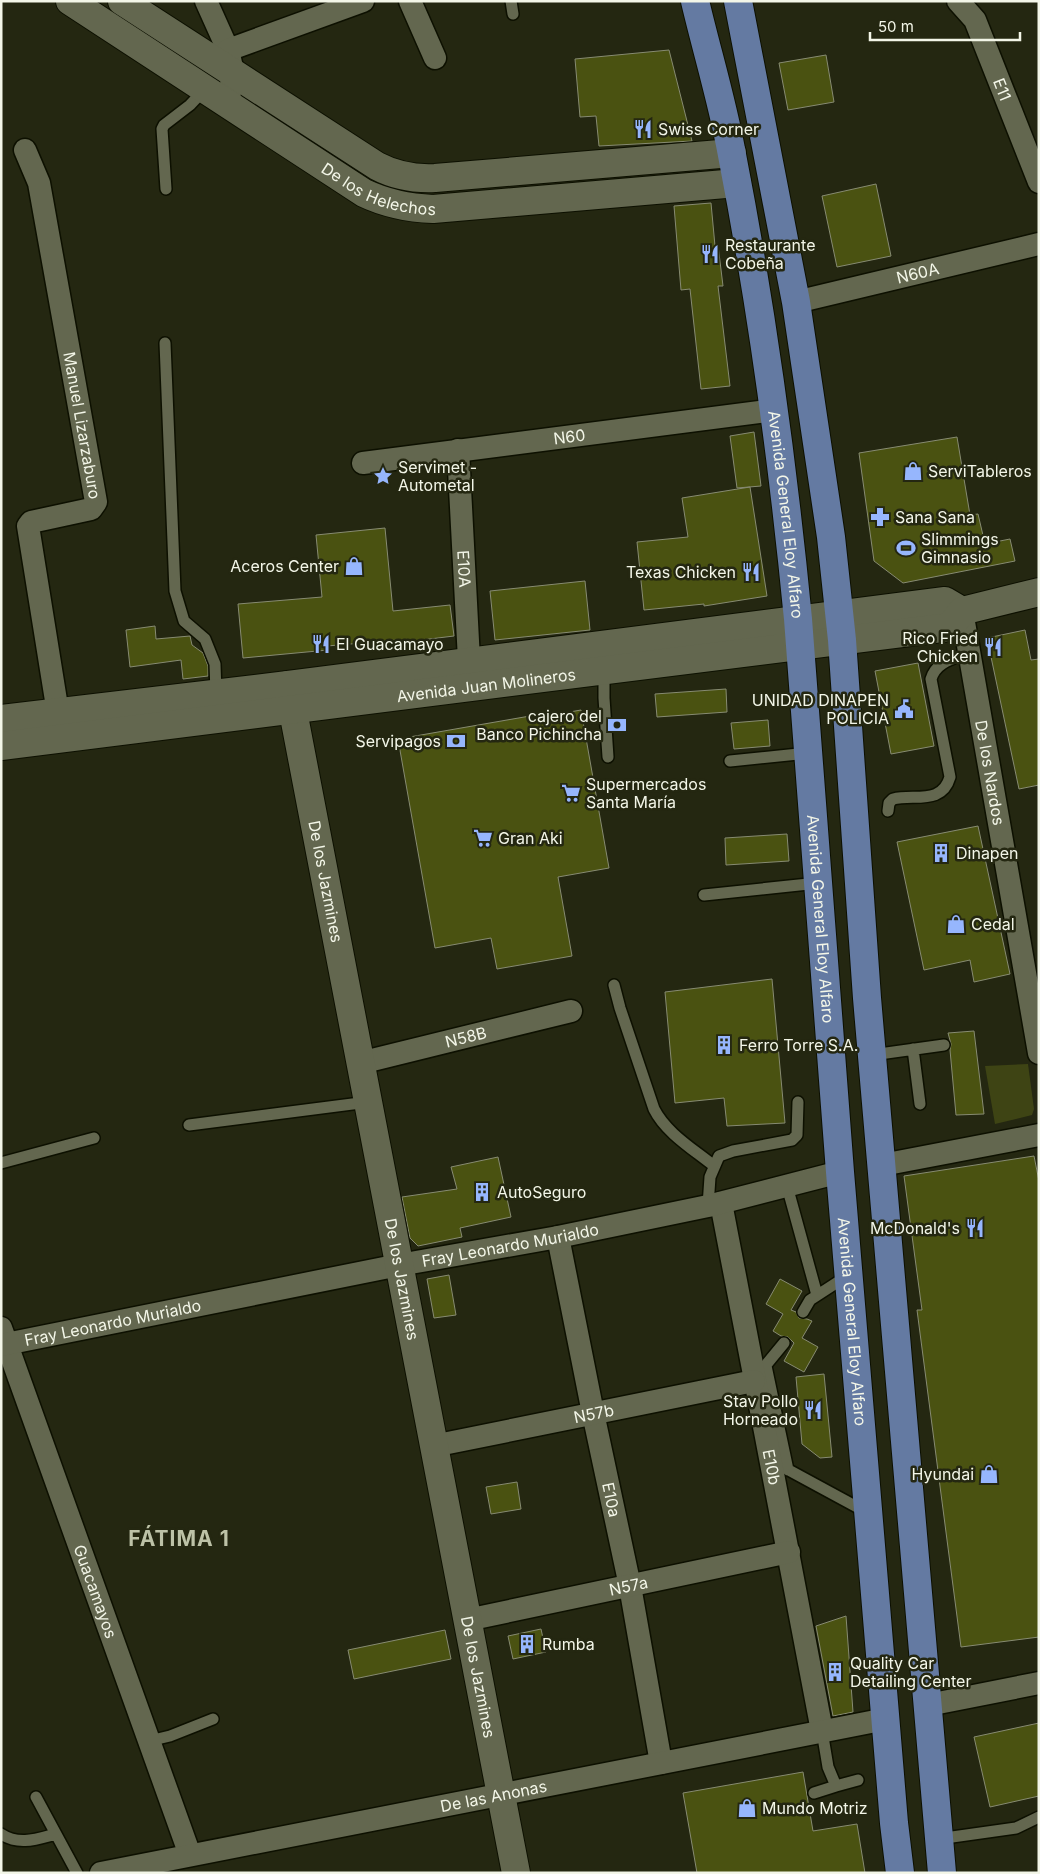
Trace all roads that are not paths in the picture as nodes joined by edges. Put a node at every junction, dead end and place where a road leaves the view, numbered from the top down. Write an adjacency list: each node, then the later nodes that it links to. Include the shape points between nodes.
1 (70, 1): 13 (street, De los Helechos)
2 (122, 1): 12 (street, De los Helechos)
3 (206, 1): 12 (street)
4 (363, 1): 12 (street)
5 (410, 1): 11 (street)
6 (511, 1): 10 (lane)
7 (695, 1): 16 (main road, Avenida General Eloy Alfaro)
8 (738, 1): 21 (main road)
9 (958, 1): 17 (street, E11, via 975,20)
10 (513, 14)
11 (435, 58)
12 (230, 61): 14 (street); 16 (street, De los Helechos, via 377,166 405,177 435,178)
13 (205, 89): 14 (street, De los Helechos); 19 (lane, via 162,129)
14 (228, 105): 18 (street, De los Helechos, via 364,193 387,203 414,209)
15 (25, 150): 36 (street, Manuel Lizarzaburo, via 39,183 96,502 91,509 31,522 28,526)
16 (732, 153): 18 (main road, Avenida General Eloy Alfaro)
17 (1039, 182)
18 (737, 183): 23 (main road, Avenida General Eloy Alfaro)
19 (166, 189)
20 (1039, 244): 21 (street, N60A)
21 (796, 302): 29 (main road, via 831,537)
22 (165, 343): 34 (lane, via 175,591 184,622 206,639 215,664)
23 (775, 410): 24 (street, N60); 28 (main road, Avenida General Eloy Alfaro)
24 (458, 450): 25 (street, N60); 33 (street, E10A)
25 (364, 464)
26 (1039, 592): 27 (street)
27 (962, 611): 29 (street, Avenida Juan Molineros, via 950,628); 31 (street, De los Nardos)
28 (798, 619): 29 (street, Avenida Juan Molineros); 30 (main road, Avenida General Eloy Alfaro); 33 (street, Avenida Juan Molineros)
29 (840, 628): 30 (street, Avenida Juan Molineros); 50 (main road)
30 (800, 647): 32 (street, Avenida Juan Molineros); 39 (main road, Avenida General Eloy Alfaro)
31 (968, 653): 42 (lane, via 940,665 933,670 930,679 950,777 948,786 938,795 893,799); 49 (street, De los Nardos)
32 (604, 670): 33 (street, Avenida Juan Molineros); 40 (lane)
33 (470, 674): 35 (street, Avenida Juan Molineros)
34 (216, 694): 35 (street, Avenida Juan Molineros); 36 (street, Avenida Juan Molineros)
35 (291, 698): 38 (street, Avenida Juan Molineros); 51 (street, De los Jazmines)
36 (58, 713): 37 (street, Avenida Juan Molineros)
37 (2, 718)
38 (1, 746)
39 (808, 753): 41 (lane); 43 (main road, Avenida General Eloy Alfaro)
40 (608, 757)
41 (730, 761)
42 (888, 811)
43 (818, 883): 44 (lane); 61 (main road, Avenida General Eloy Alfaro)
44 (704, 895)
45 (614, 985): 59 (lane, via 658,1118)
46 (571, 1011): 51 (street, N58B)
47 (944, 1045): 48 (lane)
48 (914, 1049): 50 (lane); 54 (lane)
49 (1039, 1053)
50 (872, 1055): 60 (main road)
51 (360, 1063): 52 (street, De los Jazmines)
52 (368, 1102): 55 (lane); 65 (street, De los Jazmines)
53 (798, 1102): 59 (lane, via 796,1135 792,1140 733,1150 719,1156)
54 (920, 1104)
55 (189, 1125)
56 (1039, 1135): 60 (street)
57 (94, 1138): 58 (lane)
58 (1, 1163)
59 (714, 1166): 63 (lane, via 710,1177)
60 (882, 1166): 80 (main road)
61 (840, 1172): 62 (street, Fray Leonardo Murialdo); 66 (main road, Avenida General Eloy Alfaro)
62 (786, 1186): 63 (street, Fray Leonardo Murialdo); 67 (lane)
63 (715, 1204): 64 (street, Fray Leonardo Murialdo); 71 (street, E10b)
64 (558, 1237): 65 (street, Fray Leonardo Murialdo); 72 (street, E10a)
65 (399, 1265): 69 (street, Fray Leonardo Murialdo); 73 (street, De los Jazmines)
66 (848, 1275): 67 (lane); 75 (main road, Avenida General Eloy Alfaro)
67 (817, 1295): 68 (lane)
68 (803, 1312)
69 (3, 1339): 84 (street, Guacamayos)
70 (784, 1343): 71 (lane)
71 (760, 1373): 72 (street, N57b); 74 (street, E10b)
72 (593, 1413): 73 (street, N57b); 77 (street, E10a)
73 (433, 1446): 78 (street, De los Jazmines)
74 (779, 1465): 75 (lane); 76 (street, E10b)
75 (868, 1513): 82 (main road, Avenida General Eloy Alfaro)
76 (789, 1552): 77 (street, N57a); 83 (street, E10b)
77 (630, 1586): 78 (street, N57a); 85 (street, E10a)
78 (467, 1620): 89 (street, De los Jazmines)
79 (1039, 1683): 80 (street)
80 (928, 1705): 94 (main road)
81 (213, 1719): 84 (lane)
82 (886, 1719): 83 (street, De las Anonas); 99 (main road, Avenida General Eloy Alfaro)
83 (822, 1731): 85 (street, De las Anonas); 87 (lane, via 828,1766)
84 (149, 1741): 95 (street, Guacamayos)
85 (661, 1763): 89 (street, De las Anonas)
86 (858, 1780): 87 (lane)
87 (836, 1786): 88 (lane)
88 (814, 1793)
89 (500, 1794): 95 (street, De las Anonas); 98 (street, De los Jazmines)
90 (36, 1797): 93 (lane)
91 (1039, 1817): 94 (lane, via 1016,1828)
92 (1, 1834): 93 (lane, via 19,1842)
93 (56, 1834): 96 (lane)
94 (938, 1839): 100 (main road)
95 (190, 1855): 97 (street, De las Anonas)
96 (77, 1873)
97 (101, 1873)
98 (516, 1873)
99 (900, 1873)
100 (942, 1873)

